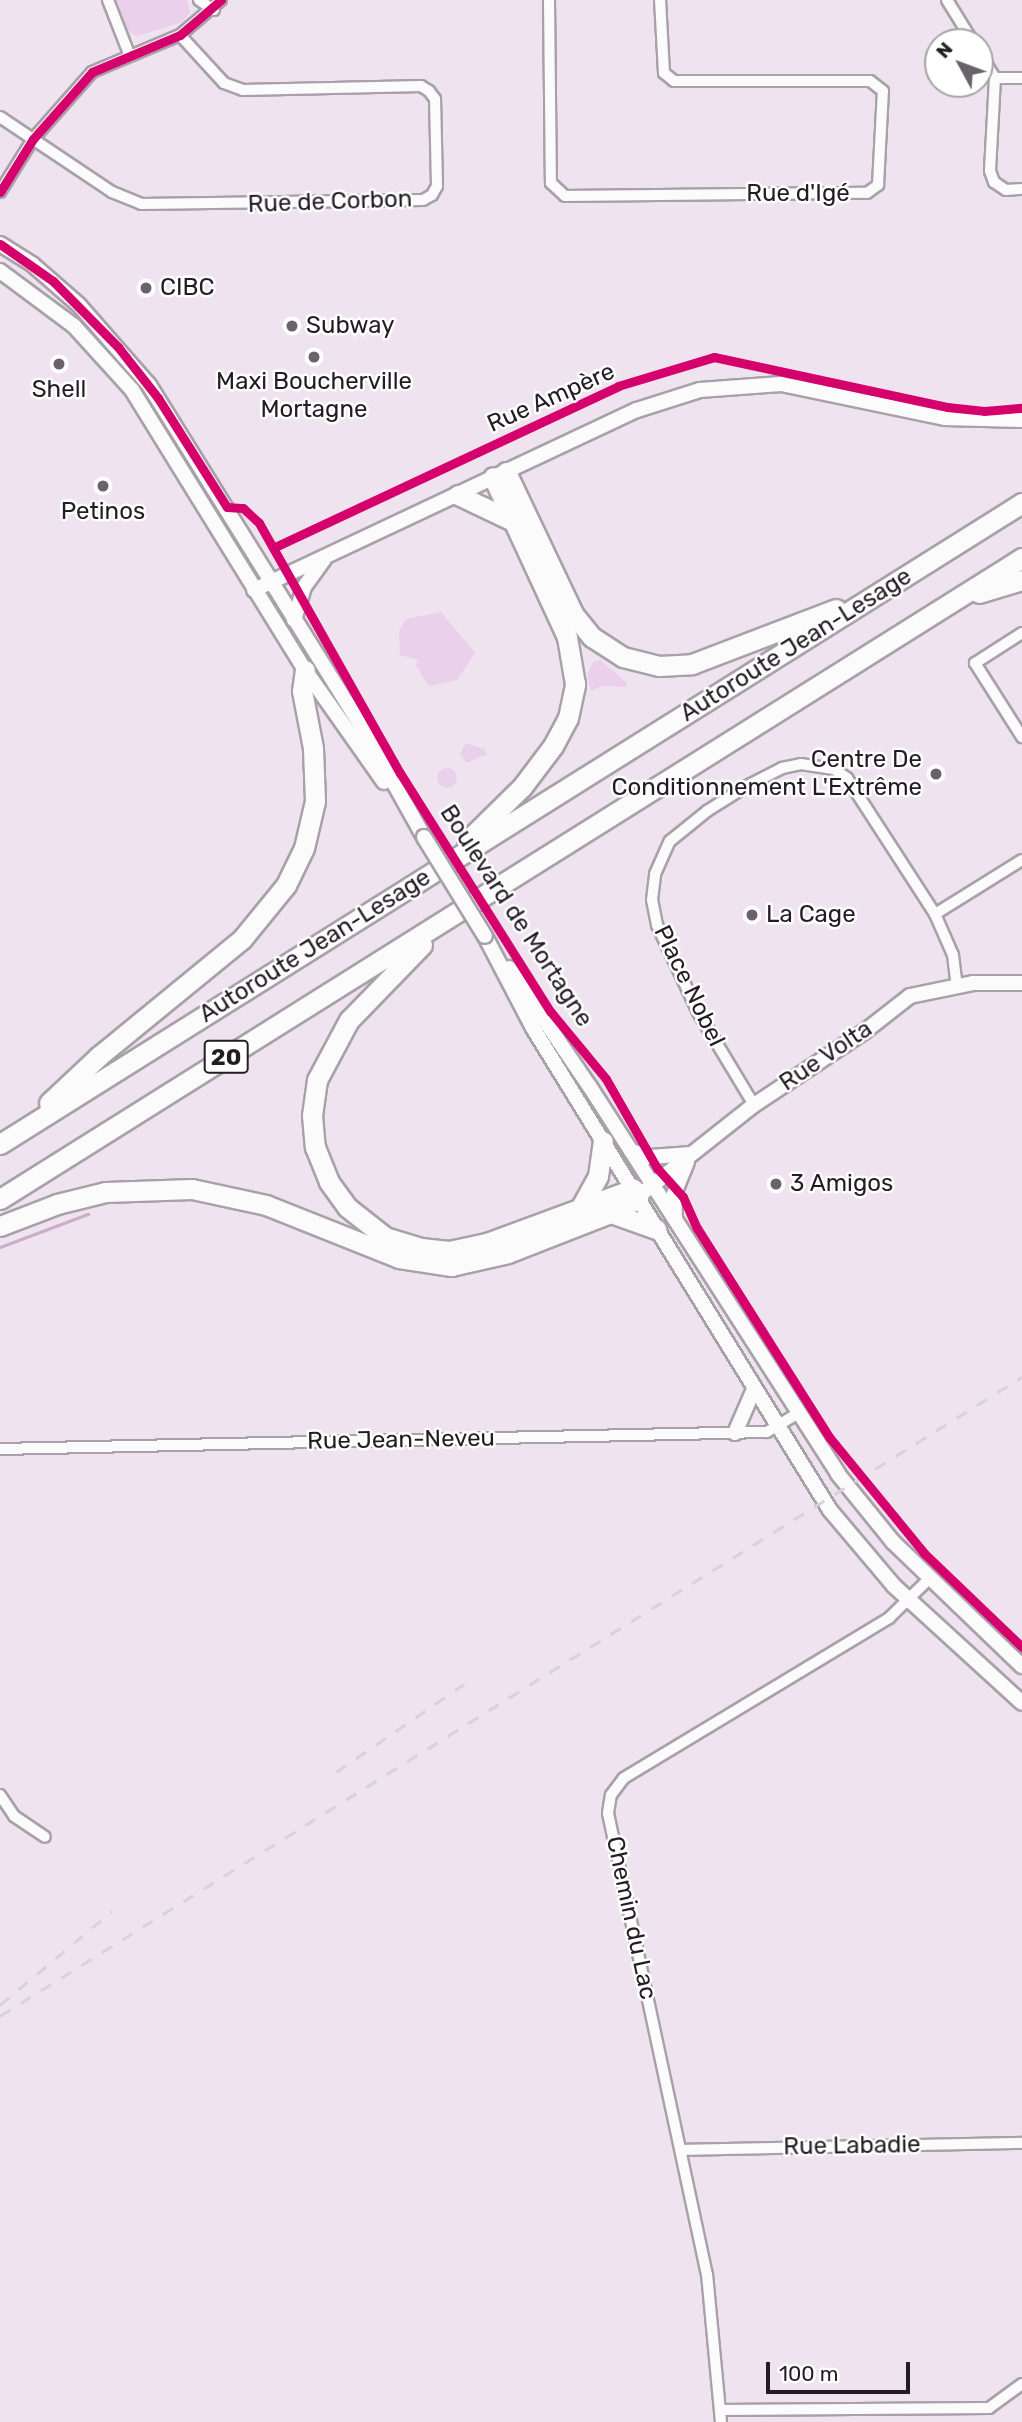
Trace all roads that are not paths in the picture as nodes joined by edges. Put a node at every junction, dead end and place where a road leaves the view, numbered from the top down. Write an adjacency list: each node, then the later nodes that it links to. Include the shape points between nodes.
1 (108, 0): 9 (street)
2 (199, 0): 6 (street)
3 (549, 0): 4 (street, Rue d'Igé, via 551,183 565,196 867,193 878,186 883,91 870,82 674,81 664,73)
4 (660, 0)
5 (947, 0): 7 (street)
6 (217, 5): 8 (street)
7 (964, 28)
8 (180, 35): 9 (street); 13 (street, Rue de Corbon, via 224,83 243,90 421,86 429,91 435,99 437,186 432,195 423,200 141,204 112,192)
9 (129, 54): 13 (street, via 92,72)
10 (995, 78): 11 (street); 14 (street, via 990,171 1006,190)
11 (1022, 78)
12 (0, 117): 13 (street)
13 (33, 139): 15 (street)
14 (1022, 189)
15 (0, 192)
16 (0, 244): 26 (main road, Boulevard de Mortagne, via 32,264 79,305 140,373)
17 (0, 271): 28 (main road, Boulevard de Mortagne, via 74,326 118,372)
18 (1022, 420): 19 (main road, Rue Ampère, via 960,420 805,387 736,384 647,406)
19 (500, 474): 20 (main road, Rue Ampère); 22 (highway); 27 (highway, via 578,621 604,647 638,662 664,666 697,662)
20 (458, 495): 22 (highway); 23 (main road, Rue Ampère)
21 (1022, 503): 27 (highway, Autoroute Jean-Lesage / 20)
22 (513, 521): 36 (highway, via 567,638 574,668 572,704 562,731 536,771)
23 (326, 557): 26 (main road, Rue Ampère); 30 (main road, via 304,587)
24 (1022, 558): 29 (highway, Autoroute Jean-Lesage / 20)
25 (1022, 580): 29 (highway)
26 (271, 583): 28 (main road, Rue Ampère); 30 (main road, Boulevard de Mortagne)
27 (885, 589): 36 (highway, Autoroute Jean-Lesage / 20)
28 (254, 590): 32 (main road, Boulevard de Mortagne)
29 (954, 601): 38 (highway, Autoroute Jean-Lesage / 20)
30 (294, 620): 34 (main road, Boulevard de Mortagne)
31 (1022, 633): 33 (street, via 975,663)
32 (305, 670): 34 (main road, Boulevard de Mortagne); 43 (highway, via 302,691 313,748 315,801 307,839 286,885 242,939 99,1056)
33 (1022, 737)
34 (424, 837): 39 (main road, Boulevard de Mortagne, bridge)
35 (1022, 860): 37 (street)
36 (438, 869): 43 (highway, Autoroute Jean-Lesage / 20)
37 (935, 914): 41 (street, Place Nobel, via 953,955); 42 (street, Place Nobel, via 847,778 819,765 782,768 762,778 707,811 670,841 653,880 657,926 698,1012)
38 (453, 916): 48 (highway, Autoroute Jean-Lesage / 20); 49 (highway, via 370,995 327,1054 317,1080 312,1115 315,1147 325,1174 342,1202 371,1228 402,1243 440,1251 487,1244)
39 (485, 936): 44 (main road, Boulevard de Mortagne, via 516,999); 45 (main road, Boulevard de Mortagne)
40 (1022, 983): 41 (main road, Rue Volta)
41 (957, 986): 42 (main road, Rue Volta, via 909,996)
42 (754, 1105): 46 (main road, Rue Volta)
43 (8, 1139)
44 (603, 1141): 47 (main road, Boulevard de Mortagne); 49 (highway, via 598,1176)
45 (631, 1151): 46 (main road, via 650,1157); 47 (main road, Boulevard de Mortagne)
46 (692, 1154): 47 (main road, Rue Volta); 52 (main road)
47 (641, 1190): 49 (highway); 50 (highway); 52 (main road, Boulevard de Mortagne)
48 (0, 1199)
49 (582, 1205)
50 (611, 1213): 51 (highway, via 497,1257 444,1266 389,1255 255,1201 192,1189 106,1192 57,1204); 52 (highway)
51 (0, 1226)
52 (666, 1226): 53 (main road, Boulevard de Mortagne); 54 (main road, Boulevard de Mortagne)
53 (754, 1389): 55 (main road, Boulevard de Mortagne); 56 (main road)
54 (796, 1414): 55 (street); 58 (main road, Boulevard de Mortagne, via 863,1507)
55 (778, 1429): 56 (street, Rue Jean-Neveu); 59 (main road, Boulevard de Mortagne, via 836,1517)
56 (735, 1433): 57 (street, Rue Jean-Neveu)
57 (0, 1449)
58 (929, 1579): 59 (street, Chemin du Lac); 60 (main road, Boulevard de Mortagne)
59 (909, 1600): 61 (main road, Boulevard de Mortagne); 65 (street, Chemin du Lac, via 836,1652 624,1778 611,1795 608,1813)
60 (1022, 1667)
61 (1022, 1703)
62 (0, 1794): 63 (street, via 13,1816)
63 (45, 1837)
64 (1022, 2143): 65 (street, Rue Labadie)
65 (682, 2150): 67 (street, Chemin du Lac, via 707,2275)
66 (1022, 2384): 67 (street, via 989,2408)
67 (721, 2416)

